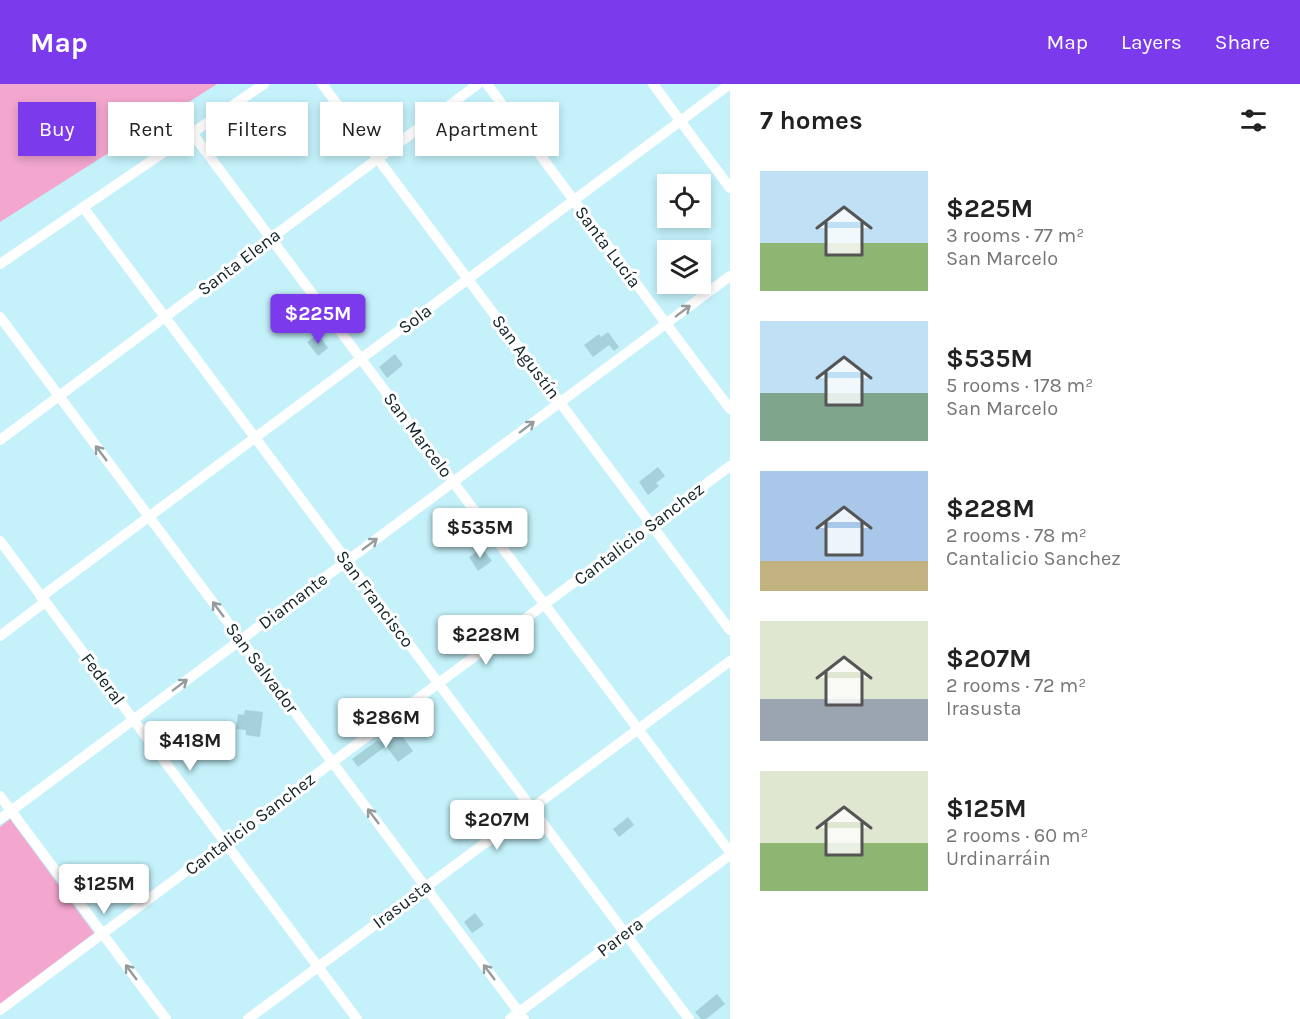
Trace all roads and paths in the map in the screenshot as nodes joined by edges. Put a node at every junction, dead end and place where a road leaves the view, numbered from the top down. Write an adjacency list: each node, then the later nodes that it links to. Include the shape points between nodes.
1 (264, 84): 8 (street)
2 (322, 84): 11 (street, San Agustín)
3 (478, 84): 11 (street, Santa Elena)
4 (487, 84): 13 (street, Santa Lucía)
5 (653, 84): 7 (street)
6 (730, 84): 7 (street, Sola)
7 (680, 121): 12 (street); 13 (street, Sola)
8 (194, 132)
9 (194, 136): 15 (street, San Marcelo)
10 (158, 156): 14 (street)
11 (378, 158): 15 (street, Santa Elena); 18 (street, San Agustín)
12 (730, 188)
13 (574, 200): 18 (street, Sola); 21 (street, Santa Lucía)
14 (83, 207): 16 (street); 20 (street, San Francisco)
15 (271, 238): 20 (street, Santa Elena); 22 (street, San Marcelo)
16 (0, 264)
17 (730, 276): 21 (street, Diamante, one-way to 17)
18 (468, 279): 22 (street, Sola); 24 (street, San Agustín)
19 (0, 317): 23 (street, San Salvador)
20 (165, 317): 23 (street, Santa Elena); 26 (street, San Francisco)
21 (666, 324): 24 (street, Diamante); 25 (street, Santa Lucía)
22 (361, 359): 26 (street, Sola); 29 (street, San Marcelo)
23 (59, 396): 27 (street, Santa Elena); 30 (street, San Salvador, one-way to 23)
24 (560, 402): 29 (street, Diamante, one-way to 24); 31 (street, San Agustín)
25 (730, 409)
26 (255, 438): 30 (street, Sola); 33 (street, San Francisco)
27 (0, 440)
28 (730, 466): 31 (street, Cantalicio Sanchez)
29 (453, 482): 33 (street, Diamante, one-way to 29); 35 (street, San Marcelo)
30 (149, 517): 34 (street, Sola); 38 (street, San Salvador, one-way to 30)
31 (651, 525): 35 (street, Cantalicio Sanchez); 36 (street, San Agustín)
32 (0, 542): 34 (street, Federal)
33 (347, 561): 38 (street, Diamante); 40 (street, San Francisco)
34 (43, 600): 37 (street, Sola); 41 (street, Federal)
35 (544, 604): 40 (street, Cantalicio Sanchez); 42 (street, San Marcelo)
36 (730, 630)
37 (0, 636)
38 (241, 640): 41 (street, Diamante, one-way to 38); 43 (street, San Salvador)
39 (730, 661): 42 (street, Irasusta)
40 (438, 683): 43 (street, Cantalicio Sanchez); 45 (street, San Francisco)
41 (134, 720): 46 (street, Diamante); 48 (street, Federal)
42 (638, 729): 45 (street, Irasusta); 49 (street, San Marcelo)
43 (333, 762): 48 (street, Cantalicio Sanchez); 50 (street, San Salvador, one-way to 43)
44 (0, 796): 46 (street)
45 (532, 808): 50 (street, Irasusta); 51 (street, San Francisco)
46 (11, 811): 47 (street, Diamante); 52 (street)
47 (0, 819)
48 (225, 842): 52 (street, Cantalicio Sanchez); 53 (street, Federal)
49 (730, 854): 51 (street, Parera)
50 (426, 887): 53 (street, Irasusta); 55 (street, San Salvador, one-way to 50)
51 (625, 933): 55 (street, Parera); 59 (street, San Francisco)
52 (102, 934): 54 (street, Cantalicio Sanchez); 56 (street, one-way to 52)
53 (318, 967): 57 (street, Irasusta); 58 (street, Federal)
54 (0, 1010)
55 (518, 1017)
56 (166, 1019)
57 (248, 1019)
58 (357, 1019)
59 (689, 1019)

